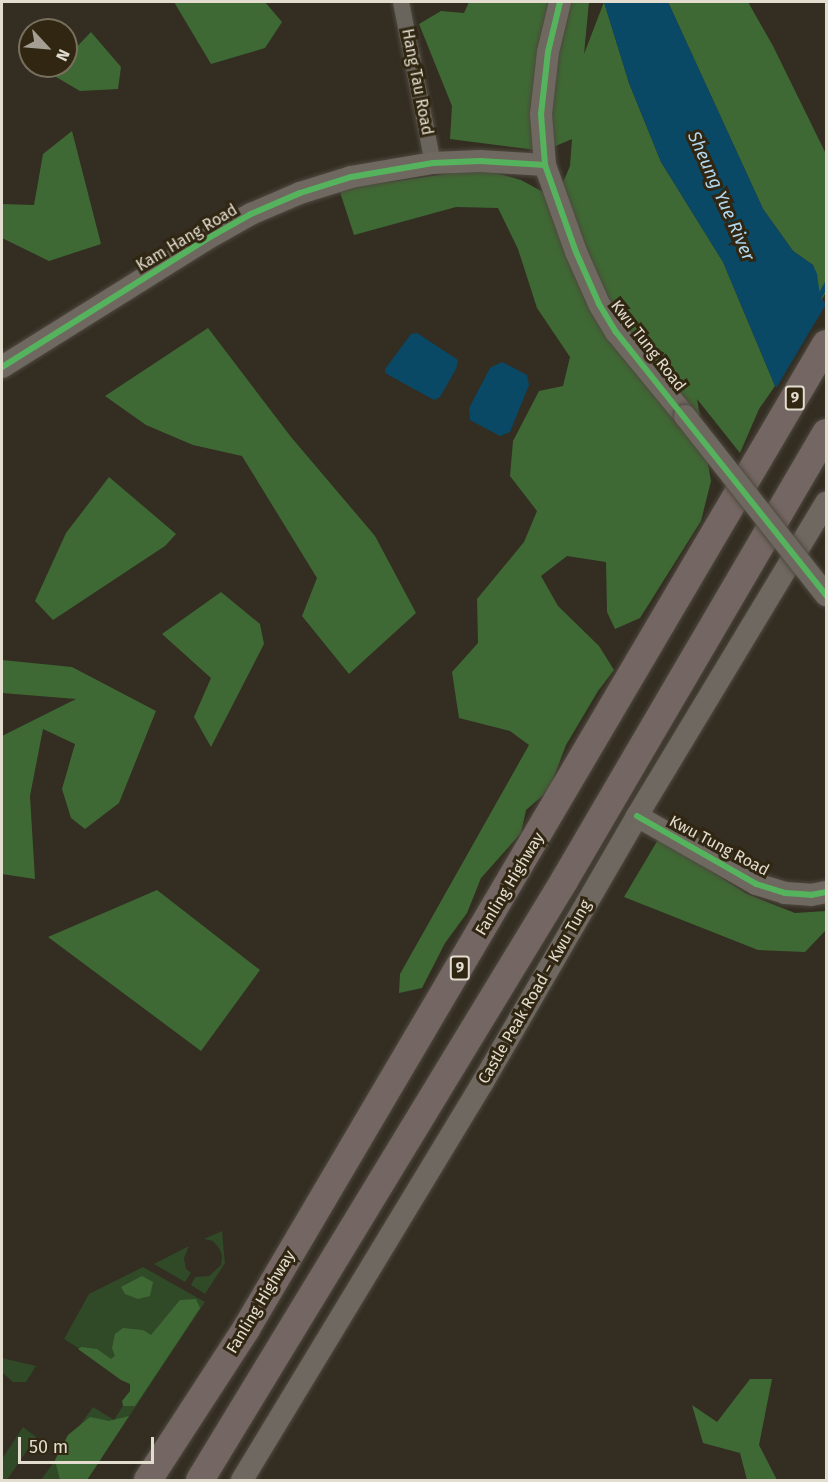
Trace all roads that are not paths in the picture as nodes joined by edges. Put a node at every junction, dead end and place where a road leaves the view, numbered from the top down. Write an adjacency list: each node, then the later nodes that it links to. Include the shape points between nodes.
1 (401, 2): 3 (street, Hang Tau Road)
2 (560, 2): 4 (street, Kwu Tung Road, via 548,52 541,114)
3 (433, 162): 4 (street, Kam Hang Road); 6 (street, Kam Hang Road, via 351,177 252,214)
4 (545, 165): 9 (street, Kwu Tung Road, bridge, via 598,304 616,332)
5 (826, 344): 12 (highway, Fanling Highway / 9, via 252,1319)
6 (2, 367)
7 (826, 433): 13 (highway, via 564,881)
8 (826, 503): 10 (street, Castle Peak Road – Kwu Tung)
9 (826, 595)
10 (637, 816): 11 (street, Kwu Tung Road, via 756,884 784,894); 14 (street, Castle Peak Road – Kwu Tung, via 483,1082)
11 (826, 892)
12 (148, 1480)
13 (200, 1480)
14 (242, 1480)

